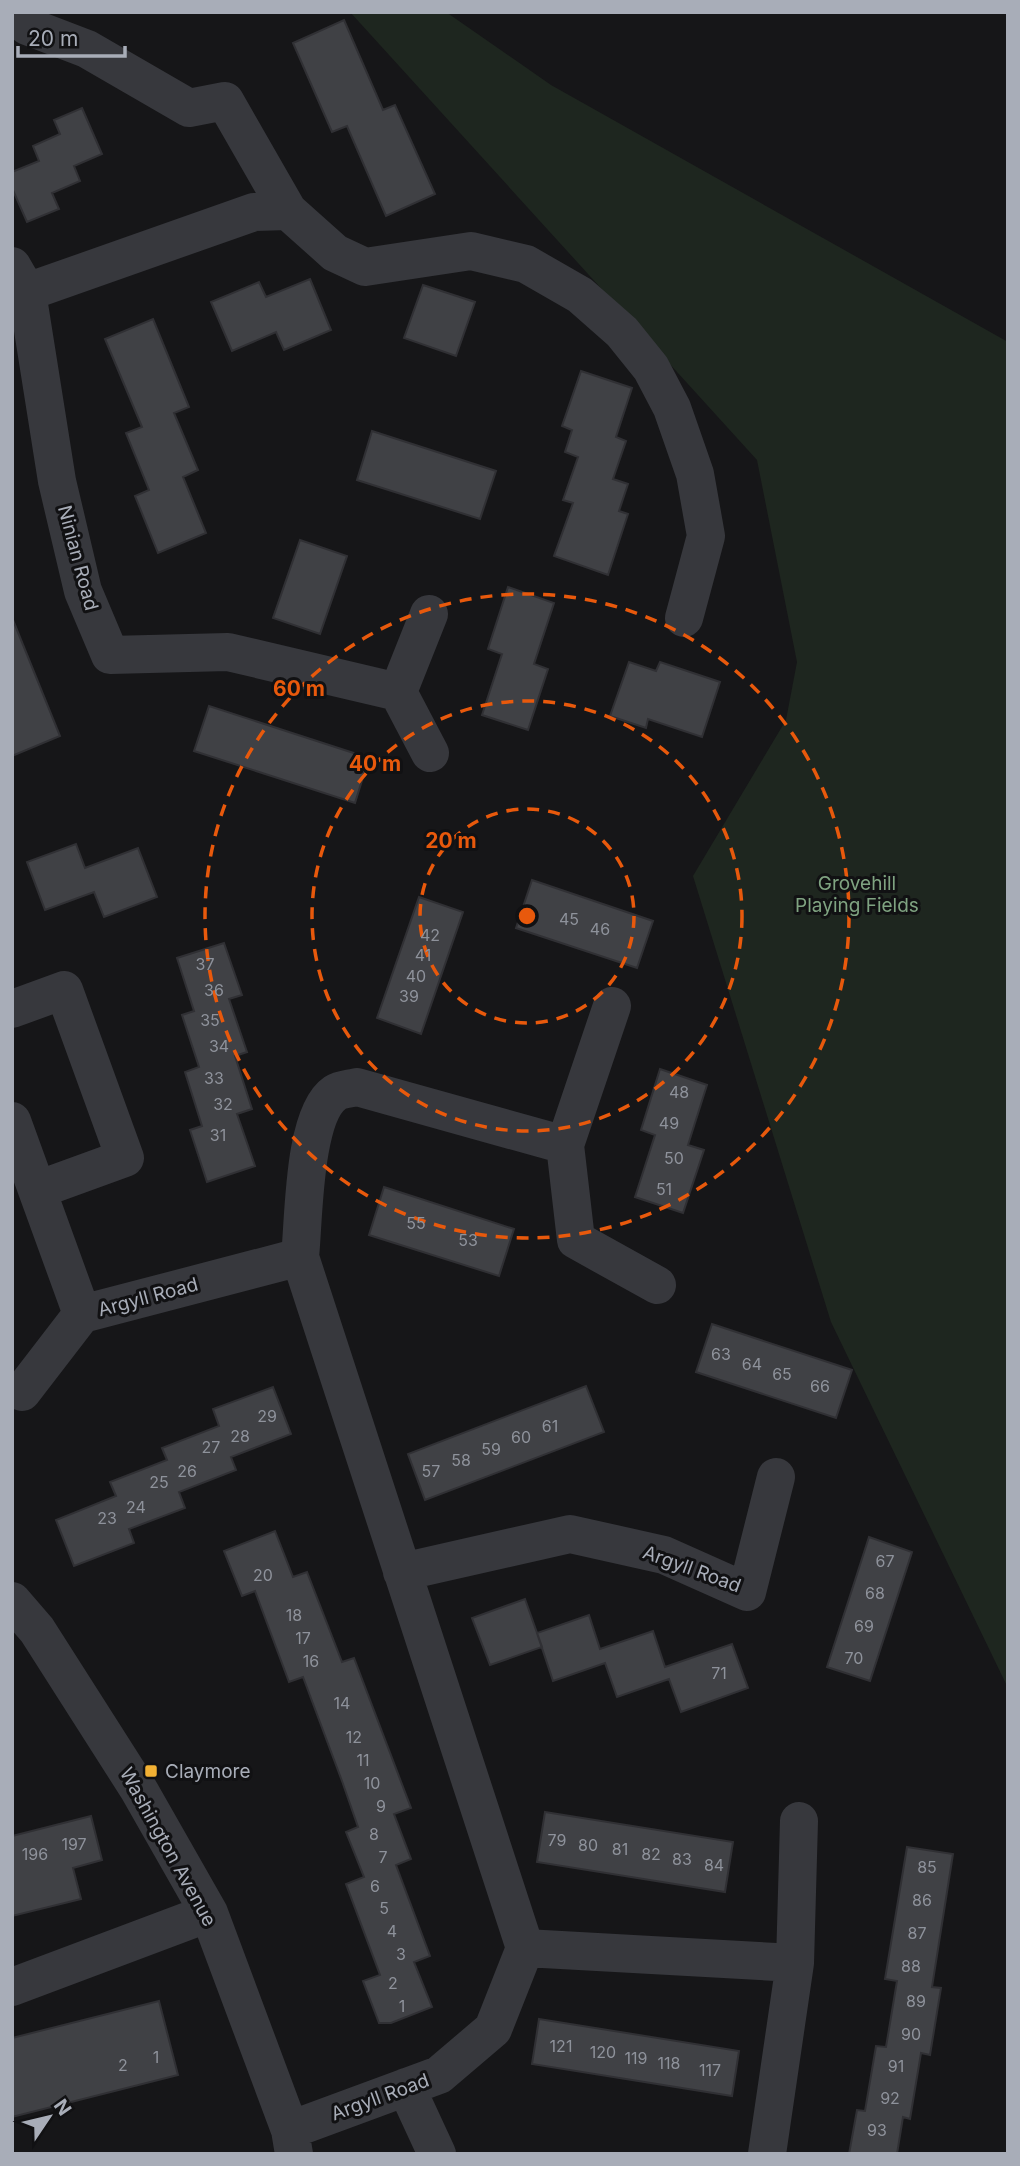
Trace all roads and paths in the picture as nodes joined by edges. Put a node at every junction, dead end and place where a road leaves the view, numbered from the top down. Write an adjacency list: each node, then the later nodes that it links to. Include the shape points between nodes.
1 (27, 26): 2 (street, via 87,50 190,107 225,100)
2 (288, 211): 3 (street, Ninian Road, via 254,212); 5 (street, via 335,253 365,267 471,251 526,264 580,295 622,332 651,368 672,408 695,474 706,536)
3 (20, 279): 6 (street, Ninian Road, via 57,481 83,591 110,656 228,652)
4 (429, 614): 6 (street)
5 (684, 618)
6 (398, 692): 7 (street)
7 (430, 753)
8 (612, 1006): 11 (street)
9 (12, 1009): 12 (street, via 64,990 125,1158)
10 (12, 1121): 12 (street, Argyll Road)
11 (565, 1145): 13 (street, via 357,1087 336,1092 322,1107 311,1143); 14 (street, via 576,1240)
12 (37, 1190): 15 (street, Argyll Road)
13 (300, 1257): 15 (street, Argyll Road); 18 (street)
14 (657, 1285)
15 (82, 1314): 16 (street)
16 (22, 1392)
17 (776, 1477): 18 (street, Argyll Road, via 747,1592 664,1555 570,1534)
18 (402, 1572): 22 (street)
19 (12, 1601): 21 (street, Washington Avenue, via 37,1630 139,1790)
20 (799, 1821): 23 (street)
21 (208, 1913): 24 (street); 26 (street, Washington Avenue)
22 (525, 1948): 23 (street); 25 (street, Argyll Road, via 493,2029 439,2075)
23 (795, 1963): 28 (street)
24 (12, 1987)
25 (406, 2087): 26 (street, Argyll Road); 27 (street)
26 (292, 2142)
27 (437, 2154)
28 (767, 2154)

